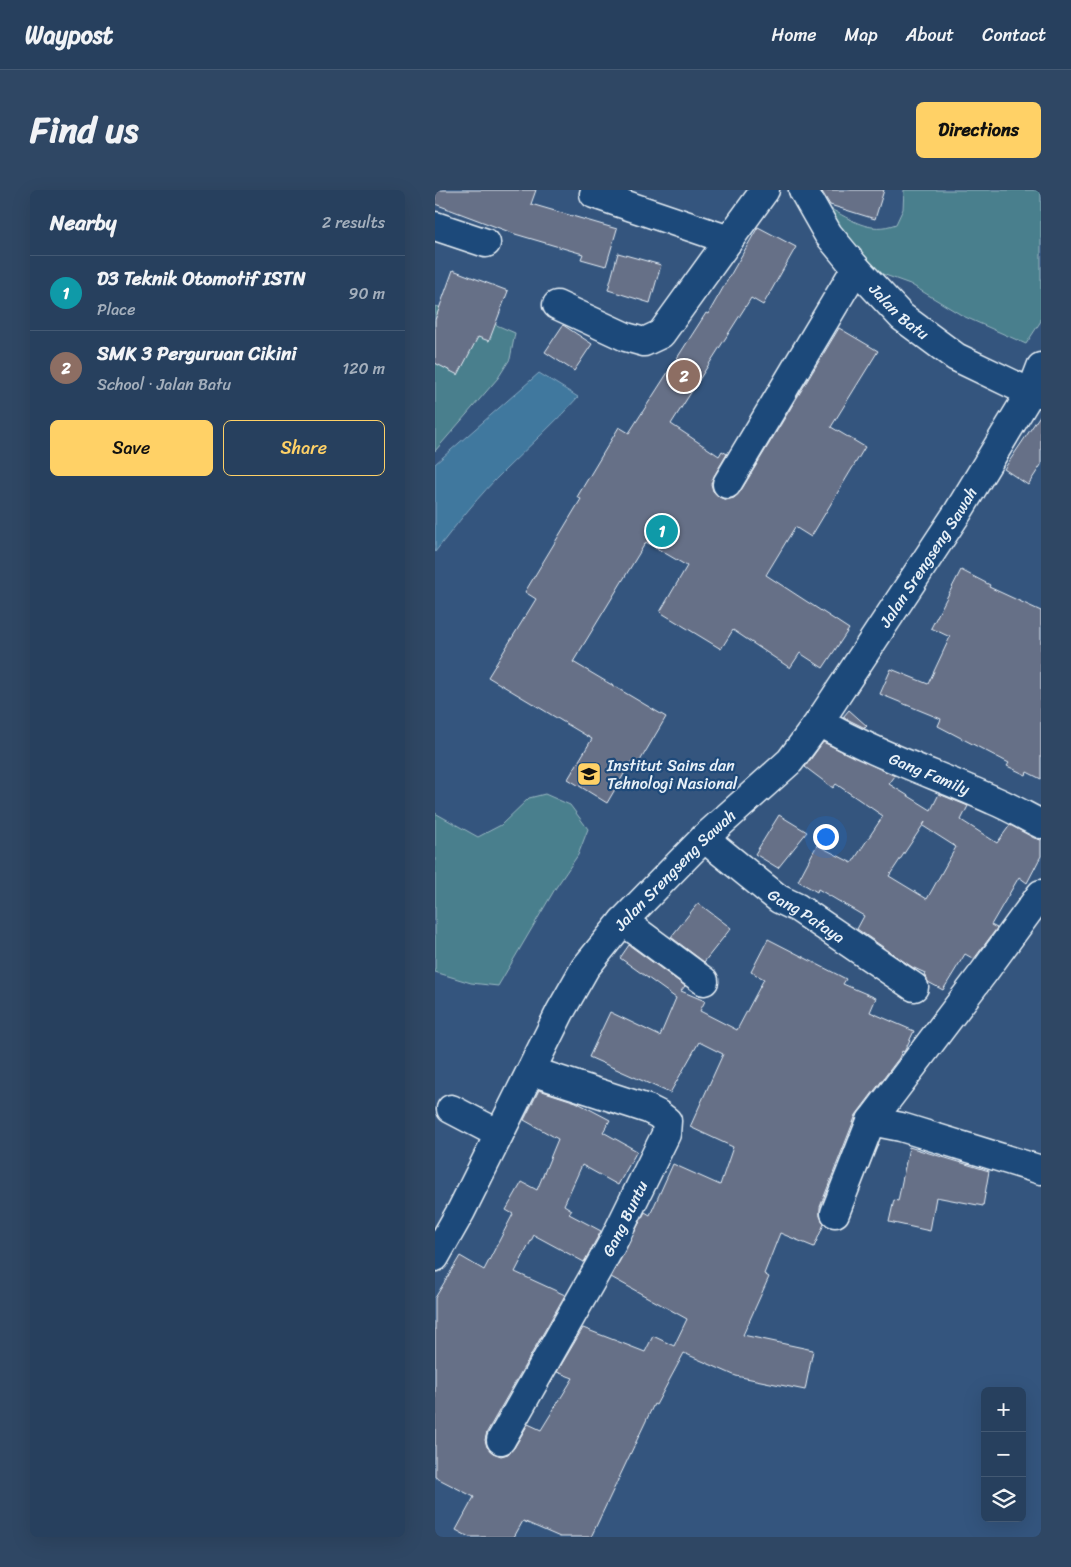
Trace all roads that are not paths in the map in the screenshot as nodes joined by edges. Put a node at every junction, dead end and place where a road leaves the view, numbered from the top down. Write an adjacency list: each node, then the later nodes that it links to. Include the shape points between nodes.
1 (765, 190): 5 (street)
2 (803, 190): 7 (street, Jalan Batu, via 828,234)
3 (594, 194): 5 (street)
4 (435, 226): 6 (street)
5 (729, 240): 8 (street, via 661,334 644,342)
6 (486, 243)
7 (856, 268): 10 (street, Jalan Batu, via 902,317 956,357); 11 (street)
8 (557, 305)
9 (1041, 367): 10 (street, Jalan Srengseng Sawah)
10 (1036, 393): 12 (street, Jalan Srengseng Sawah, via 1027,398 958,512)
11 (727, 484)
12 (819, 722): 13 (street, Gang Family, via 892,758 995,800); 14 (street, Jalan Srengseng Sawah, via 790,761)
13 (1041, 824)
14 (704, 838): 16 (street, Jalan Srengseng Sawah); 18 (street, Gang Pataya, via 779,899)
15 (1041, 894): 21 (street)
16 (623, 921): 17 (street); 19 (street, Jalan Srengseng Sawah, via 585,968)
17 (704, 981)
18 (914, 987)
19 (531, 1071): 22 (street, Jalan Srengseng Sawah); 26 (street, Gang Buntu, via 648,1109 667,1120 666,1134 612,1244)
20 (451, 1109): 22 (street)
21 (871, 1121): 23 (street, via 901,1127); 24 (street)
22 (499, 1134): 25 (street, Jalan Srengseng Sawah)
23 (1041, 1170)
24 (835, 1213)
25 (435, 1257)
26 (501, 1440)

